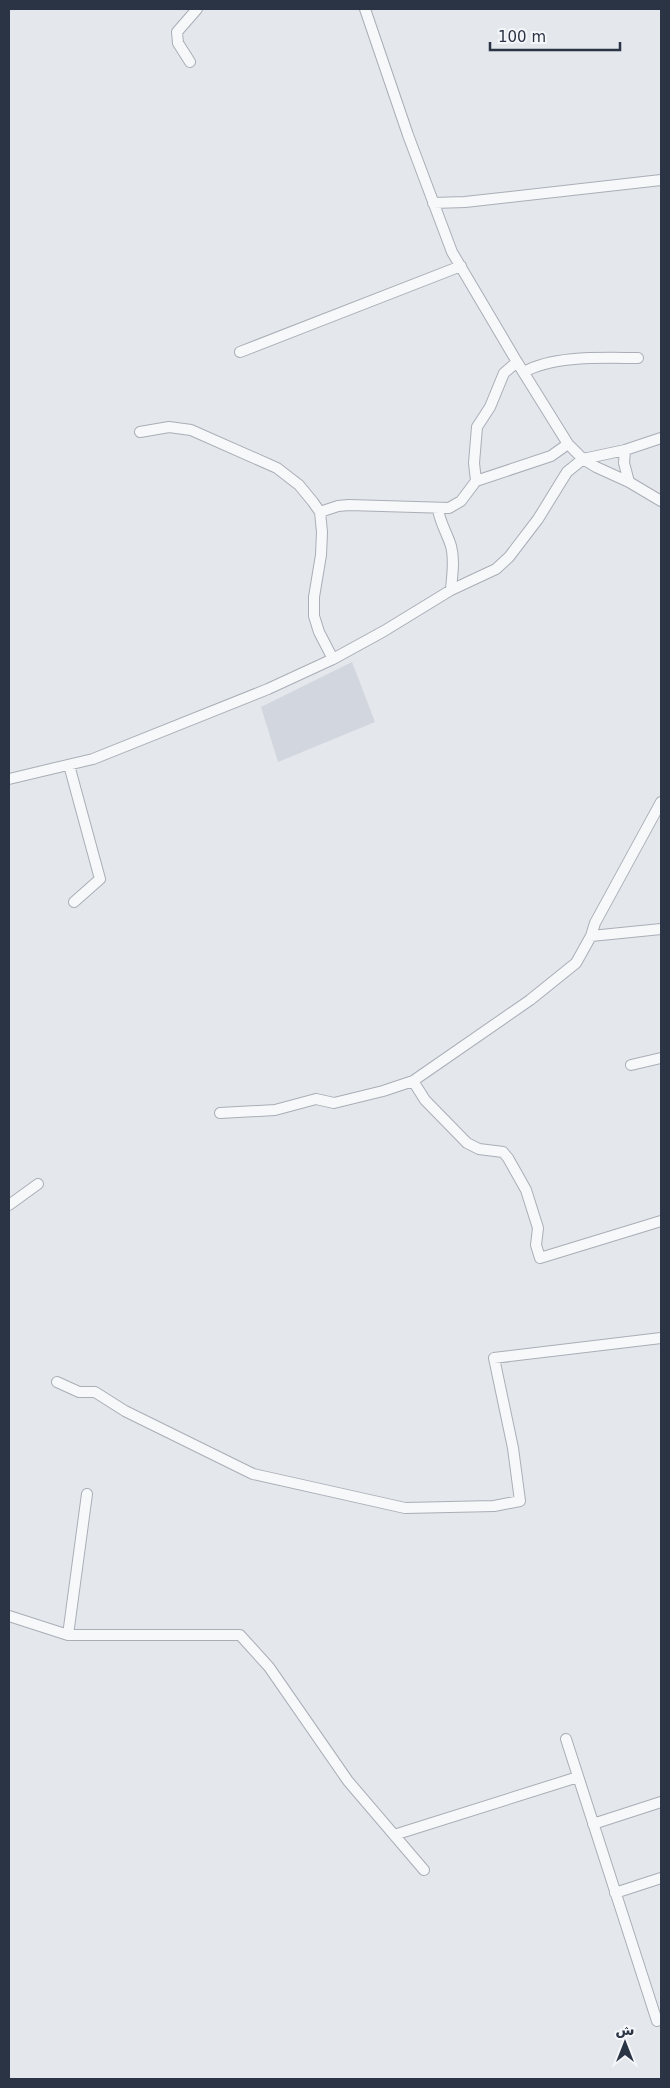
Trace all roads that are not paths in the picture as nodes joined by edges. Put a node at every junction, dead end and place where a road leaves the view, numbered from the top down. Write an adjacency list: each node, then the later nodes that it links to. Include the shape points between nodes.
1 (197, 9): 3 (street, via 177,32 178,43)
2 (364, 9): 5 (street)
3 (190, 62)
4 (661, 180): 5 (street)
5 (433, 203): 6 (street, via 452,252)
6 (461, 266): 7 (street); 9 (street)
7 (240, 352)
8 (638, 358): 10 (street, via 551,362)
9 (517, 362): 10 (street); 16 (street, via 504,373 490,407 476,427)
10 (524, 372): 13 (street)
11 (140, 432): 20 (street, via 169,427 191,430 277,468 299,485)
12 (661, 438): 14 (street)
13 (568, 444): 15 (street); 16 (street, via 551,456)
14 (625, 450): 15 (street); 17 (street, via 624,463)
15 (583, 459): 17 (street); 21 (street, via 567,472 538,519 509,557 496,568)
16 (476, 481): 19 (street, via 461,501 449,508)
17 (629, 482): 18 (street)
18 (661, 501)
19 (438, 508): 20 (street, via 349,505); 21 (street, via 453,560)
20 (320, 512): 22 (street, via 321,554 314,616)
21 (452, 590): 22 (street)
22 (333, 658): 23 (street, via 268,689 93,759)
23 (69, 765): 24 (street); 26 (street, via 100,879)
24 (9, 779)
25 (661, 802): 28 (street, via 595,923)
26 (74, 902)
27 (661, 929): 28 (street)
28 (592, 936): 31 (street, via 576,963 530,1000)
29 (661, 1058): 30 (street)
30 (631, 1065)
31 (414, 1081): 32 (street, via 334,1103 316,1099 275,1110); 35 (street, via 425,1100 467,1143 479,1149 503,1152 508,1158 526,1190 538,1228 536,1245 540,1258)
32 (220, 1113)
33 (38, 1184): 34 (street)
34 (9, 1205)
35 (661, 1221)
36 (661, 1338): 37 (street, via 494,1358 520,1501 494,1506 406,1508 253,1474 124,1411 96,1392 79,1392)
37 (58, 1382)
38 (87, 1494): 40 (street)
39 (9, 1616): 40 (street)
40 (68, 1635): 45 (street, via 240,1636 269,1667 348,1781)
41 (566, 1740): 42 (street)
42 (578, 1777): 44 (street); 45 (street)
43 (661, 1802): 44 (street)
44 (593, 1824): 48 (street)
45 (394, 1834): 46 (street)
46 (424, 1870)
47 (661, 1878): 48 (street)
48 (615, 1893): 49 (street)
49 (656, 2021)

